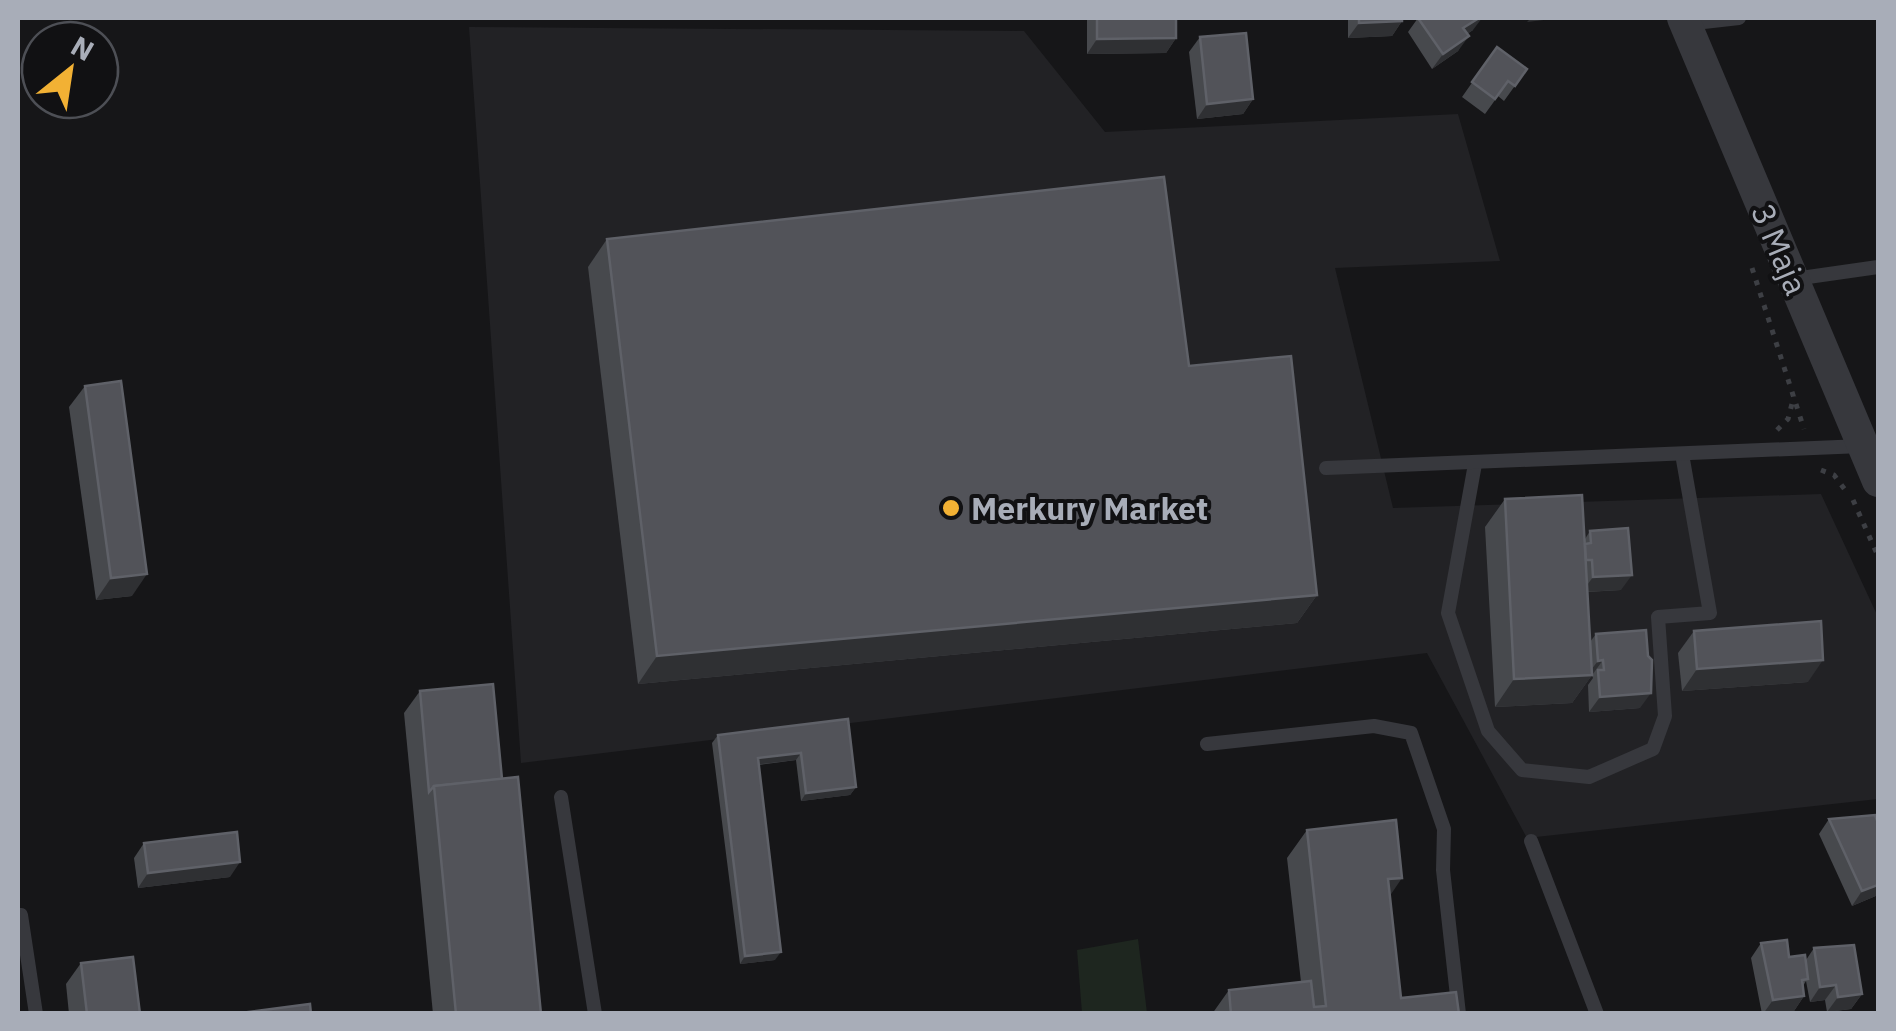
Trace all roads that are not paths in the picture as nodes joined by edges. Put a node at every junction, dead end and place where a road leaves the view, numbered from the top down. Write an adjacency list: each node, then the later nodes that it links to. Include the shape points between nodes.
1 (1739, 18): 2 (lane)
2 (1684, 21): 4 (street, 3 Maja)
3 (1878, 268): 4 (lane)
4 (1793, 279): 5 (street, 3 Maja)
5 (1863, 446): 6 (lane); 9 (street, 3 Maja)
6 (1682, 454): 7 (lane); 7 (lane, via 1710,614 1658,618 1664,716 1653,748 1590,777 1522,770 1488,731 1448,612)
7 (1475, 464): 8 (lane)
8 (1326, 468)
9 (1878, 480)
10 (1207, 744): 16 (lane, via 1374,726 1411,733 1444,829)
11 (561, 797): 15 (lane)
12 (1531, 841): 17 (lane)
13 (21, 915): 14 (lane)
14 (36, 1014)
15 (595, 1014)
16 (1458, 1014)
17 (1597, 1014)

